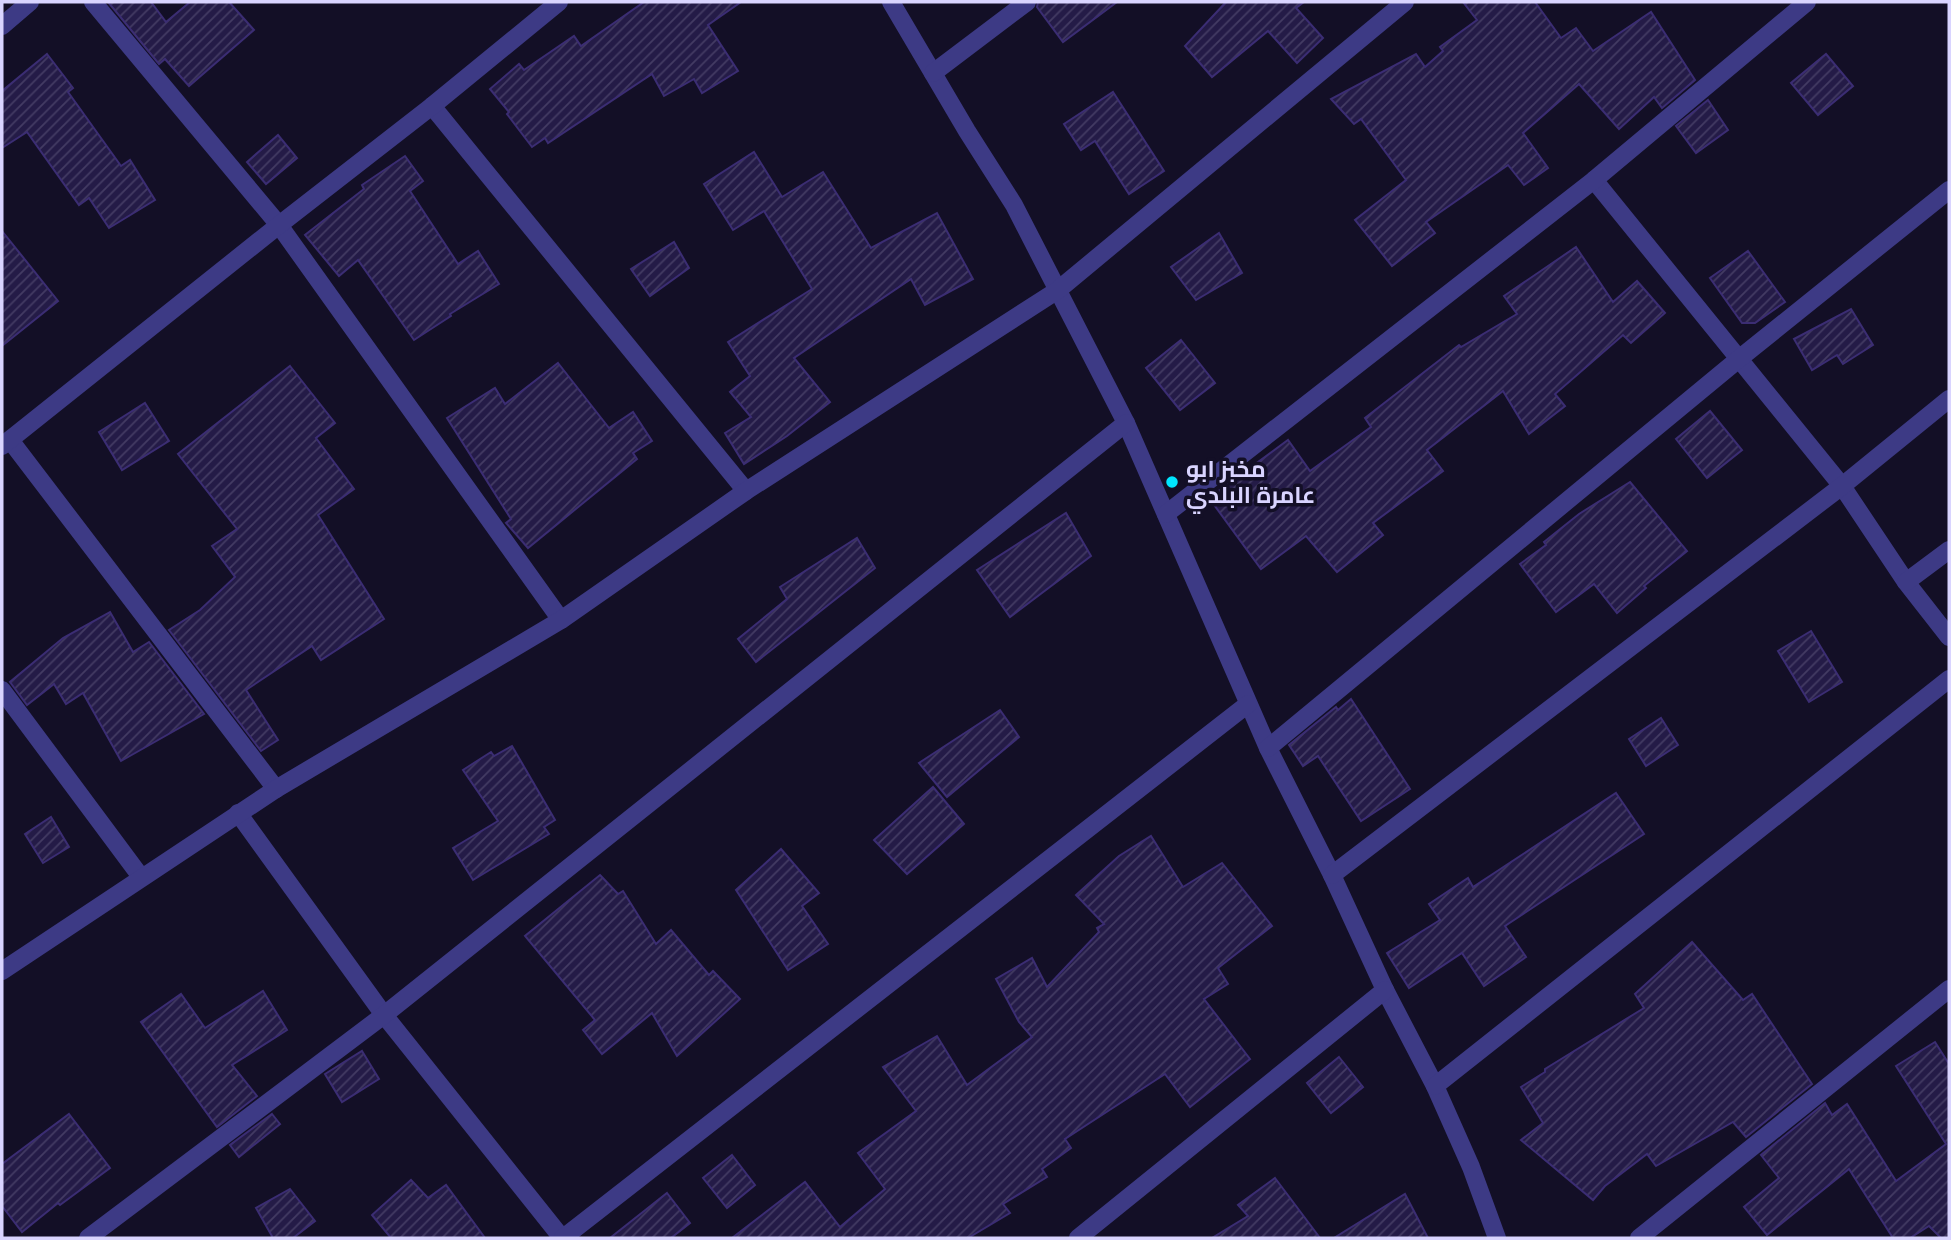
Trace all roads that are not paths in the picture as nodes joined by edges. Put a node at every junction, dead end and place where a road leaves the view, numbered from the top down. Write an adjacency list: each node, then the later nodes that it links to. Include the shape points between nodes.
1 (30, 2): 8 (street)
2 (93, 2): 13 (street)
3 (559, 2): 10 (street)
4 (891, 2): 9 (street)
5 (1027, 2): 9 (street)
6 (1405, 2): 14 (street)
7 (1807, 2): 11 (street)
8 (2, 26)
9 (933, 73): 14 (street, via 1014,205)
10 (432, 106): 13 (street); 20 (street)
11 (1594, 180): 15 (street); 21 (street)
12 (1949, 190): 15 (street)
13 (279, 225): 18 (street); 24 (street)
14 (1058, 290): 17 (street); 20 (street)
15 (1740, 358): 19 (street); 29 (street)
16 (1949, 398): 19 (street)
17 (1126, 423): 21 (street); 37 (street)
18 (6, 443): 30 (street)
19 (1842, 486): 23 (street); 32 (street)
20 (746, 491): 24 (street)
21 (1166, 514): 28 (street)
22 (1949, 550): 23 (street)
23 (1906, 582): 25 (street)
24 (561, 620): 30 (street)
25 (1949, 638)
26 (1949, 679): 38 (street)
27 (2, 690): 33 (street)
28 (1248, 704): 29 (street); 40 (street)
29 (1268, 748): 32 (street)
30 (276, 789): 31 (street)
31 (239, 813): 33 (street); 37 (street)
32 (1332, 875): 36 (street)
33 (141, 877): 34 (street)
34 (2, 971)
35 (1949, 989): 43 (street)
36 (1385, 990): 38 (street); 41 (street)
37 (384, 1015): 39 (street); 40 (street)
38 (1435, 1086): 42 (street)
39 (88, 1238)
40 (563, 1238)
41 (1078, 1238)
42 (1497, 1238)
43 (1639, 1238)

